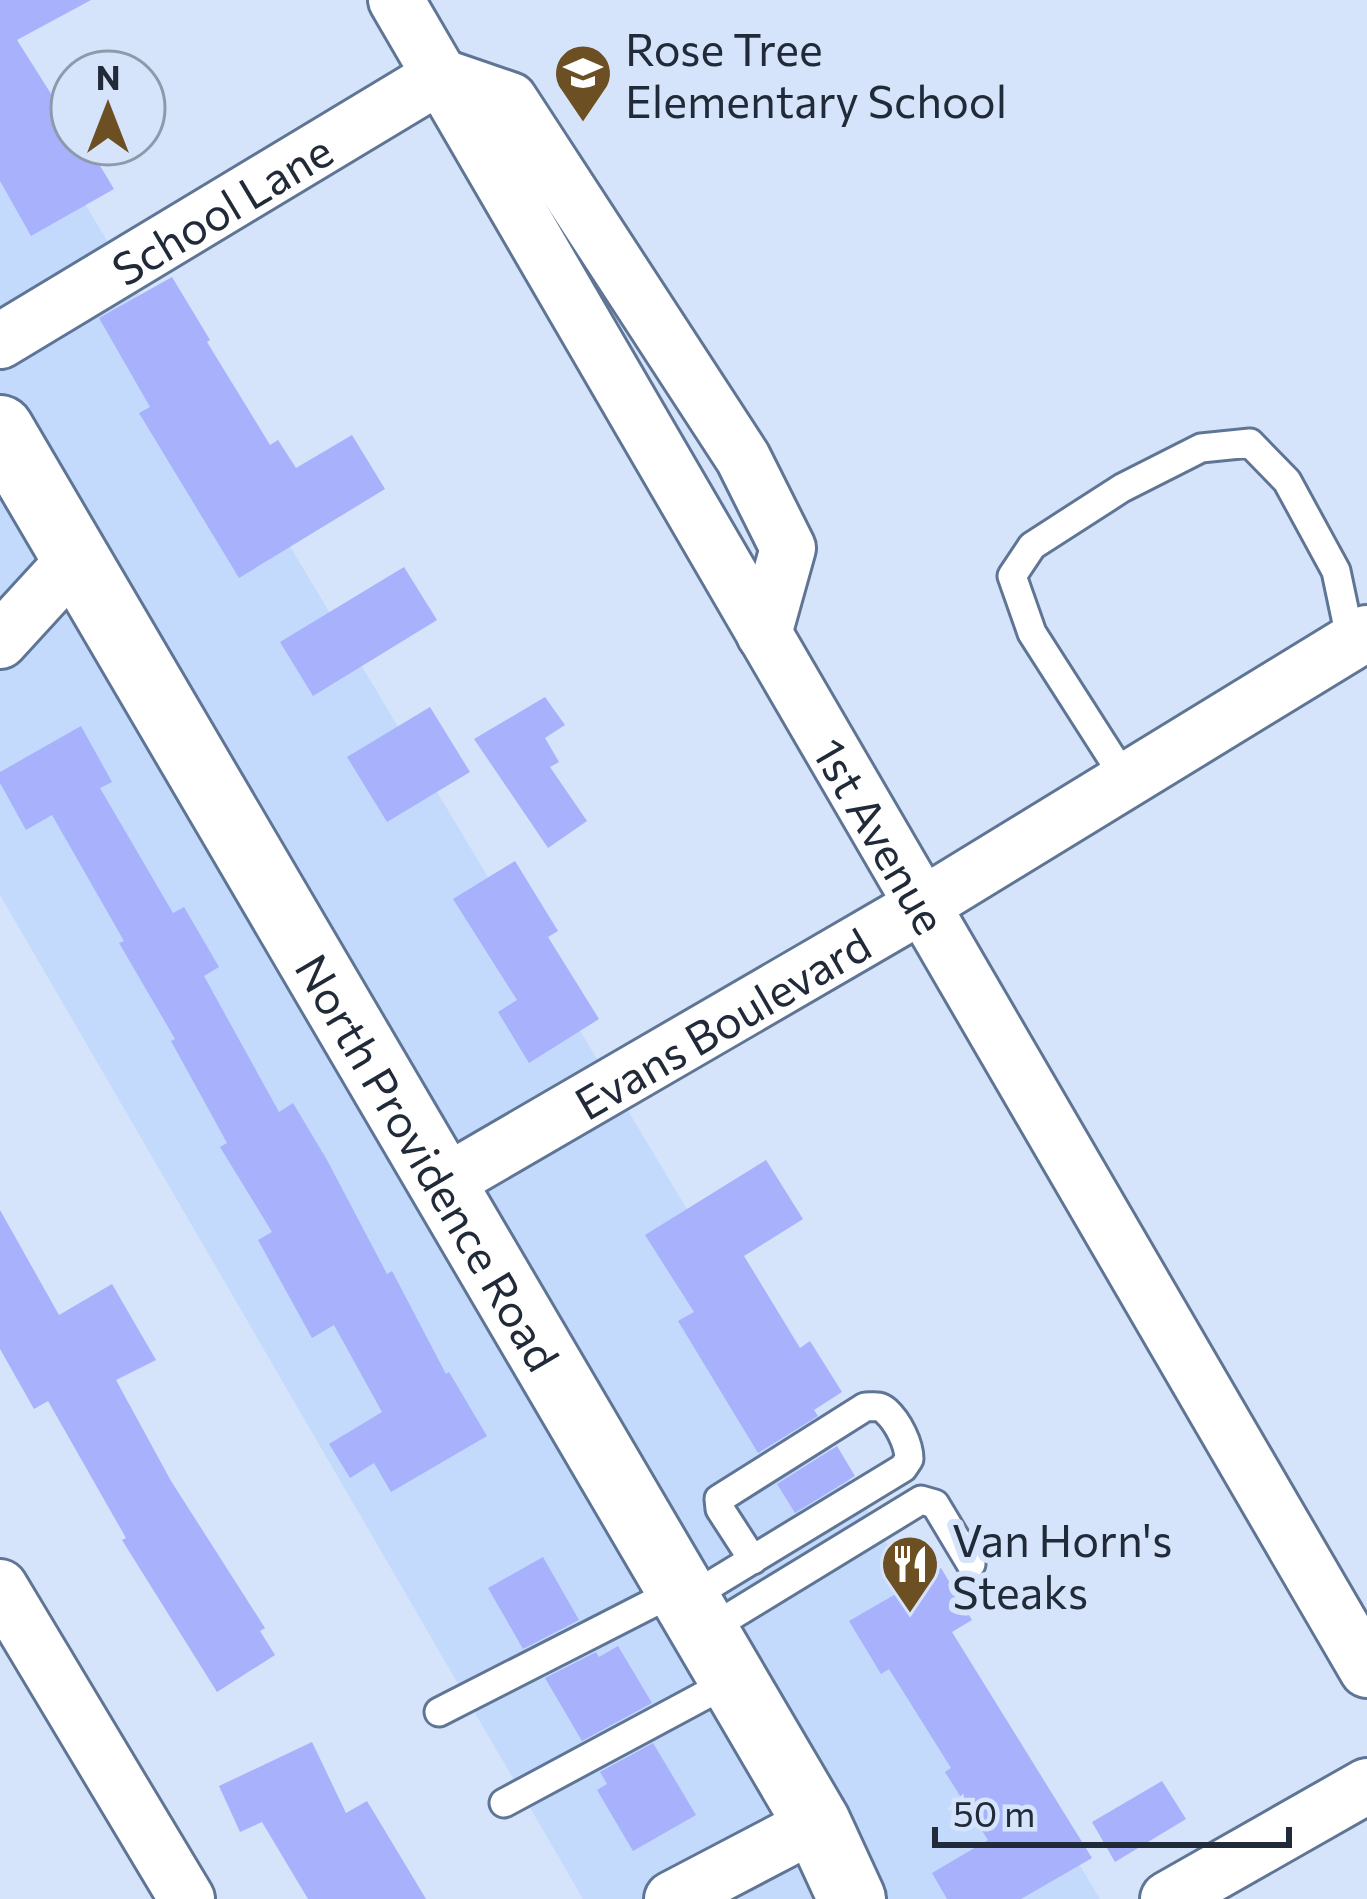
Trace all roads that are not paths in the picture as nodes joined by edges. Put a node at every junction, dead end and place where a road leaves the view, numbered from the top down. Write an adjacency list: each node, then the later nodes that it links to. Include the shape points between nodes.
1 (396, 0): 2 (street, 1st Avenue)
2 (440, 76): 3 (street, School Lane); 9 (street, 1st Avenue)
3 (0, 340)
4 (0, 429): 5 (main road, North Providence Road)
5 (76, 558): 6 (street); 10 (main road, North Providence Road)
6 (0, 641)
7 (1362, 648): 8 (street, Evans Boulevard); 8 (lane, via 1336,571 1286,481 1250,443 1201,448 1122,488 1032,546 1012,576 1032,633)
8 (1126, 780): 9 (street, Evans Boulevard)
9 (921, 906): 10 (street, Evans Boulevard); 15 (street, 1st Avenue)
10 (444, 1184): 14 (main road, North Providence Road)
11 (753, 1560): 11 (lane, via 903,1468 909,1446 886,1412 865,1407 719,1498); 14 (lane)
12 (971, 1564): 14 (lane, via 935,1504 921,1500)
13 (0, 1587): 20 (street)
14 (701, 1625): 16 (lane); 18 (lane); 19 (main road, North Providence Road)
15 (1367, 1670)
16 (439, 1712)
17 (1367, 1786): 23 (street)
18 (504, 1803)
19 (817, 1823): 21 (street); 22 (main road, North Providence Road)
20 (187, 1899)
21 (672, 1899)
22 (852, 1899)
23 (1168, 1899)

